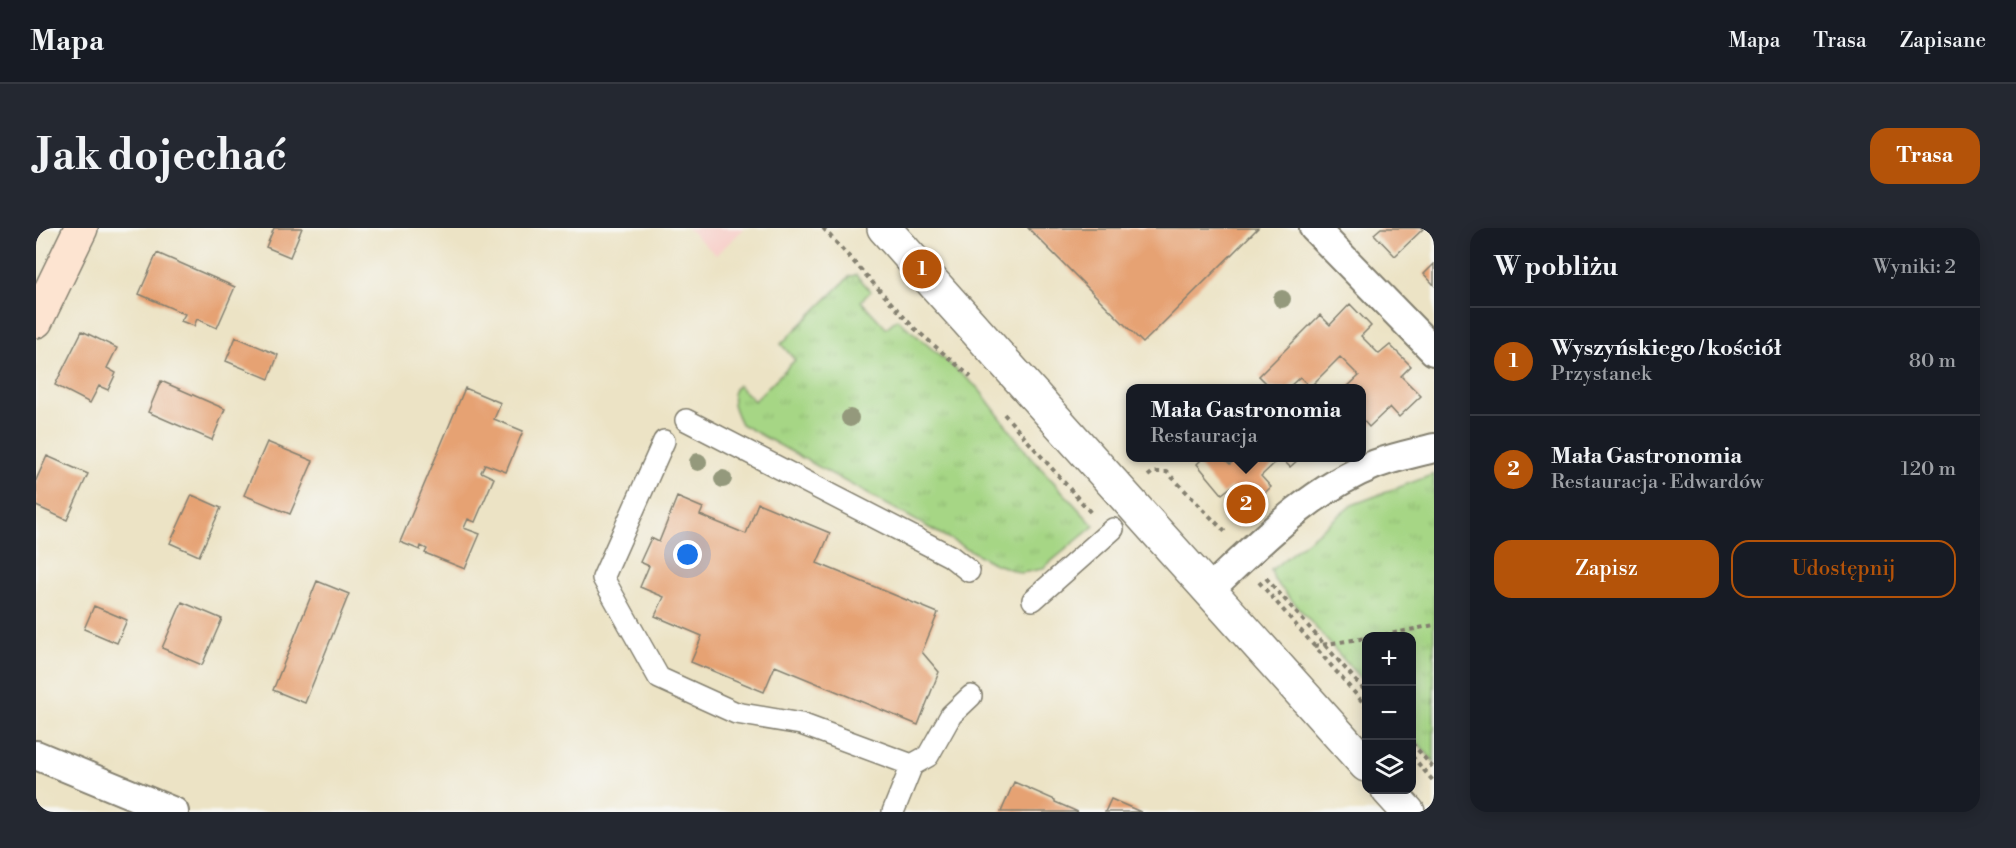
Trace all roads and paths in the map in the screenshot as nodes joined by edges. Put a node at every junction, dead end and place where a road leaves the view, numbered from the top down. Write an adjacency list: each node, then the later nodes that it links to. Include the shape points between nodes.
1 (81, 228): 5 (main road)
2 (823, 228): 7 (path, via 914,328)
3 (884, 228): 18 (street)
4 (1314, 228): 6 (street)
5 (36, 321)
6 (1434, 351)
7 (978, 383)
8 (999, 408): 13 (path, via 1093,515)
9 (686, 420): 15 (street, via 950,556)
10 (664, 441): 32 (street, via 603,579 659,678 736,713 801,724)
11 (1434, 448): 18 (street, via 1375,465 1318,495)
12 (1153, 472): 14 (path, via 1167,472)
13 (1106, 521): 19 (street)
14 (1232, 539)
15 (969, 571)
16 (1260, 572): 23 (path)
17 (1258, 582): 24 (path)
18 (1210, 589): 30 (street)
19 (1033, 600)
20 (1434, 625): 21 (path)
21 (1396, 632)
22 (1362, 639): 23 (path)
23 (1325, 645): 24 (path); 25 (path)
24 (1313, 646): 27 (path)
25 (1362, 687)
26 (971, 696): 32 (street, via 951,715 928,756)
27 (1362, 701)
28 (1416, 748): 33 (path)
29 (36, 754): 36 (street)
30 (1362, 760)
31 (1416, 761): 34 (path)
32 (912, 765): 37 (street)
33 (1434, 769)
34 (1434, 782)
35 (1393, 794): 38 (street)
36 (174, 812)
37 (893, 812)
38 (1408, 812)

